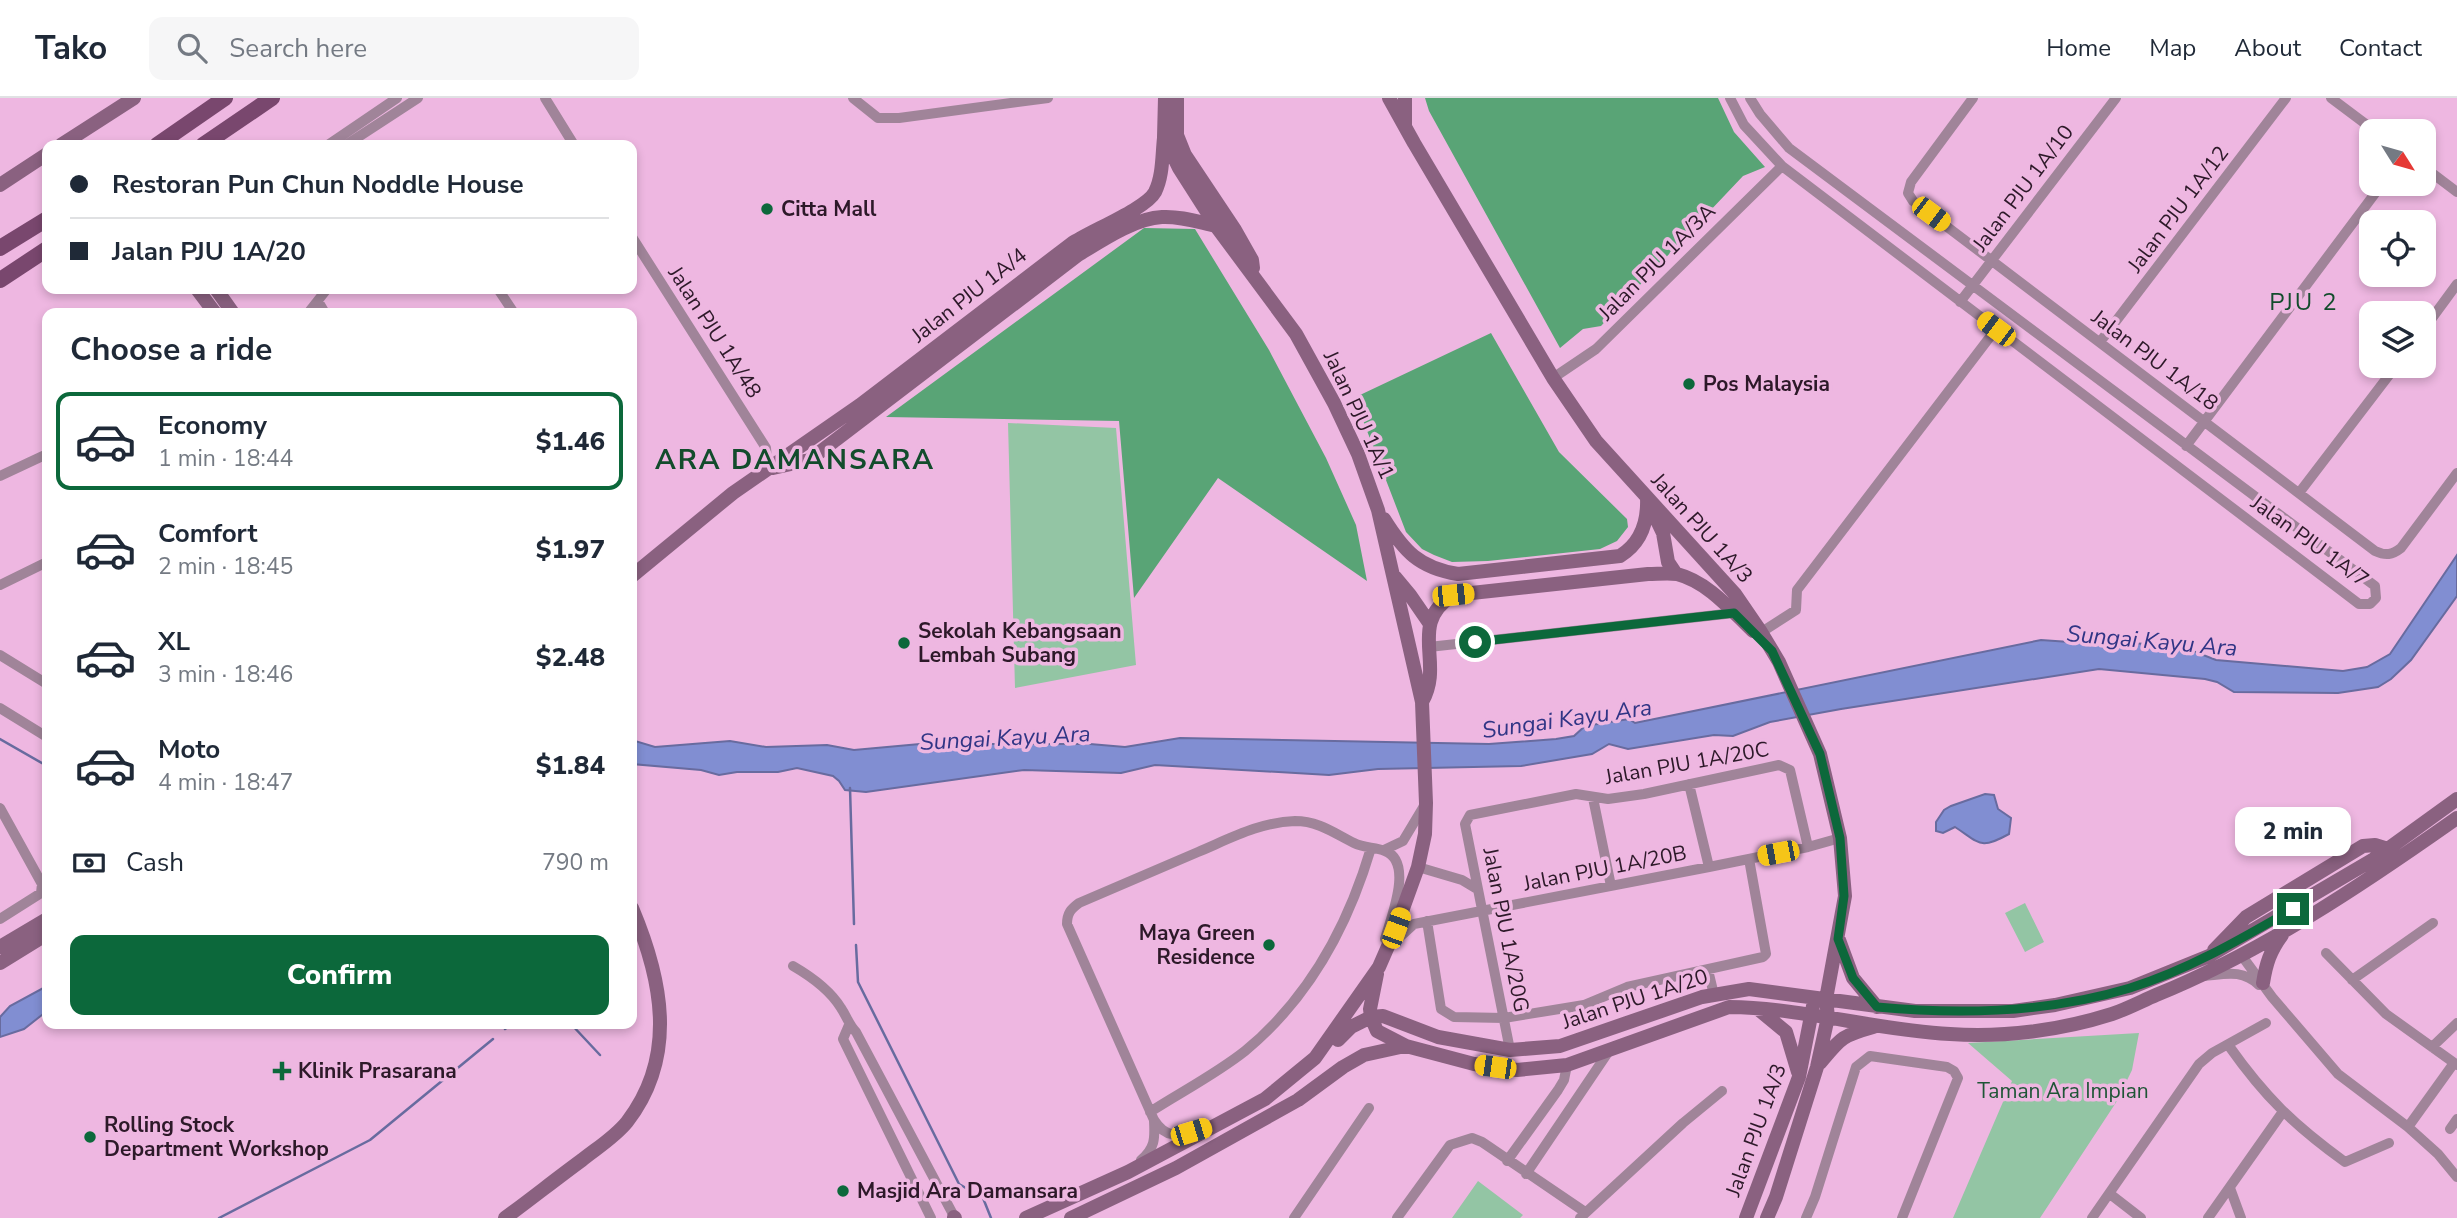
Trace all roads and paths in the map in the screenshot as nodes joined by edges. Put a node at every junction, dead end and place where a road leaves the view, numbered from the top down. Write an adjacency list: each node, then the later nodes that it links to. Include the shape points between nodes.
1 (134, 98): 23 (street)
2 (225, 98): 24 (main road)
3 (272, 98): 25 (main road)
4 (397, 98): 26 (street)
5 (418, 98): 27 (street)
6 (545, 98): 28 (street)
7 (853, 98): 8 (street, via 878,118)
8 (1048, 98)
9 (1166, 98): 22 (street, Jalan PJU 1A/1)
10 (1177, 98): 43 (street, via 1177,135 1185,155 1241,240 1252,260)
11 (1379, 98): 29 (street, via 1403,136)
12 (1390, 98): 21 (street)
13 (1405, 98): 21 (street)
14 (1730, 98): 31 (street, Jalan PJU 1A/7, via 1744,125)
15 (1750, 98): 46 (street, Jalan PJU 1A/7, via 1789,148)
16 (1973, 98): 42 (street, Jalan PJU 1A/18, via 1908,192 1913,201)
17 (2116, 98): 42 (street, Jalan PJU 1A/10)
18 (2286, 98): 54 (street, Jalan PJU 1A/12)
19 (2332, 98): 20 (street)
20 (2359, 119)
21 (1405, 127): 29 (street, Jalan PJU 1A/3)
22 (1164, 136): 37 (street, Jalan PJU 1A/1); 38 (street, Jalan PJU 1A/4, via 1160,177 1152,197)
23 (69, 140)
24 (164, 140)
25 (210, 140)
26 (335, 140)
27 (354, 140)
28 (571, 140)
29 (1414, 143): 55 (street, Jalan PJU 1A/3)
30 (42, 157): 33 (street)
31 (1782, 166): 49 (street, Jalan PJU 1A/7); 55 (street, Jalan PJU 1A/3A, via 1596,349)
32 (2436, 176): 34 (street)
33 (0, 185)
34 (2457, 192)
35 (2373, 196): 57 (street)
36 (42, 222): 40 (main road)
37 (1216, 226): 38 (street, Jalan PJU 1A/4, via 1162,217); 43 (street, Jalan PJU 1A/1)
38 (1108, 230): 60 (street, Jalan PJU 1A/4, via 1071,244); 62 (street, Jalan PJU 1A/4, via 809,460)
39 (637, 245): 59 (street, Jalan PJU 1A/48)
40 (0, 248)
41 (42, 252): 44 (main road)
42 (1992, 261): 46 (street, Jalan PJU 1A/10); 54 (street, Jalan PJU 1A/18)
43 (1254, 276): 67 (street, Jalan PJU 1A/1, via 1296,334 1332,398)
44 (0, 280)
45 (2457, 284): 52 (street)
46 (1972, 286): 49 (street, Jalan PJU 1A/10); 58 (street, Jalan PJU 1A/7)
47 (323, 294): 48 (street)
48 (318, 301): 50 (street); 51 (street)
49 (1960, 302): 53 (street, Jalan PJU 1A/7)
50 (312, 308)
51 (322, 308)
52 (2436, 313)
53 (1996, 329): 58 (street, Jalan PJU 1A/7, via 2359,604 2370,604 2376,598 2375,586); 75 (street, via 1797,590 1796,610)
54 (2100, 342): 57 (street, Jalan PJU 1A/18)
55 (1553, 378): 66 (street, Jalan PJU 1A/3, via 1596,441)
56 (2387, 378): 65 (street)
57 (2205, 422): 58 (street); 65 (street, Jalan PJU 1A/18)
58 (2186, 446)
59 (766, 448): 60 (street); 62 (street)
60 (786, 455): 62 (street, Jalan PJU 1A/4)
61 (42, 456): 64 (street)
62 (765, 470): 69 (street, Jalan PJU 1A/4)
63 (2457, 473): 65 (street, Jalan PJU 1A/18, via 2401,548 2384,555)
64 (0, 476)
65 (2299, 494)
66 (1647, 498): 67 (street, via 1646,523 1640,536 1620,556 1458,574 1434,568 1407,553); 70 (street); 75 (street, Jalan PJU 1A/3, via 1735,594)
67 (1378, 510): 71 (street, Jalan PJU 1A/1)
68 (42, 564): 72 (street)
69 (637, 572)
70 (1676, 574): 73 (street, via 1707,589); 74 (street, via 1453,595 1440,603)
71 (1393, 576): 74 (street); 79 (street, Jalan PJU 1A/1)
72 (0, 585)
73 (1734, 613): 75 (street); 76 (street, Jalan PJU 1A/3)
74 (1430, 624): 76 (street)
75 (1759, 634): 89 (street, Jalan PJU 1A/3, via 1775,656 1820,754)
76 (1429, 647): 79 (street, via 1432,678)
77 (0, 655): 78 (street)
78 (42, 681)
79 (1422, 704): 85 (street, Jalan PJU 1A/1)
80 (0, 708): 81 (street)
81 (42, 734)
82 (1689, 784): 83 (street, Jalan PJU 1A/20C); 90 (street, Jalan PJU 1A/20C, via 1779,765 1790,770); 95 (street)
83 (1593, 798): 88 (street, Jalan PJU 1A/20C, via 1576,794); 97 (street)
84 (2457, 799): 113 (street, via 2388,849 2364,846 2246,917)
85 (1426, 803): 92 (street, via 1403,841); 94 (street, Jalan PJU 1A/1)
86 (0, 808): 96 (street)
87 (2457, 818): 106 (street, Jalan PJU 1A/20, via 2393,864)
88 (1466, 819): 98 (street, Jalan PJU 1A/20G)
89 (1840, 838): 90 (street, Jalan PJU 1A/20B); 108 (street, Jalan PJU 1A/3, via 1844,896)
90 (1808, 847): 93 (street, Jalan PJU 1A/20B)
91 (1371, 848): 92 (street); 147 (street, via 1339,933 1293,1004 1244,1051); 147 (street, via 1307,822 1260,827 1071,908 1067,924)
92 (1384, 850): 116 (street, via 1399,863 1400,878)
93 (1749, 859): 95 (street, Jalan PJU 1A/20B); 117 (street, via 1766,954)
94 (1418, 867): 98 (street); 110 (street, Jalan PJU 1A/1)
95 (1709, 867): 97 (street, Jalan PJU 1A/20B)
96 (42, 887)
97 (1611, 887): 100 (street, Jalan PJU 1A/20B)
98 (1476, 889): 100 (street, Jalan PJU 1A/20G)
99 (42, 891): 101 (street)
100 (1482, 911): 103 (street, Jalan PJU 1A/20B); 129 (street, Jalan PJU 1A/20G)
101 (0, 919)
102 (42, 922): 109 (street)
103 (1427, 922): 110 (street, Jalan PJU 1A/20B, via 1414,924); 129 (street, via 1441,1009 1454,1017)
104 (637, 923): 160 (street, via 661,1013 659,1050 644,1093 610,1138)
105 (2433, 923): 119 (street)
106 (2287, 929): 112 (street, Jalan PJU 1A/20); 120 (street, via 2266,962)
107 (42, 937): 114 (street)
108 (1838, 939): 123 (street, Jalan PJU 1A/3); 125 (street, via 1853,978)
109 (0, 947)
110 (1386, 951): 116 (street, Jalan PJU 1A/1)
111 (2326, 953): 119 (street)
112 (2242, 956): 113 (street, Jalan PJU 1A/20, via 2227,952 2204,962); 118 (street, Jalan PJU 1A/20); 120 (street)
113 (2204, 958): 125 (street, Jalan PJU 1A/20, via 2130,988 2055,1005 2013,1011)
114 (0, 963)
115 (793, 966): 132 (street, via 835,999)
116 (1378, 967): 127 (street); 144 (street, Jalan PJU 1A/1, via 1315,1058)
117 (1707, 970): 121 (street); 129 (street, via 1627,987 1584,1005)
118 (2203, 976): 122 (street, via 2239,972); 133 (street, Jalan PJU 1A/20, via 2112,1014 2019,1032 1951,1035)
119 (2351, 980): 136 (street, via 2386,1014)
120 (2263, 984): 122 (street)
121 (1714, 995): 123 (street, Jalan PJU 1A/20, via 1749,989); 138 (street, Jalan PJU 1A/20, via 1560,1045)
122 (2273, 997): 150 (street, via 2338,1074)
123 (1820, 999): 125 (street, Jalan PJU 1A/20); 126 (street, Jalan PJU 1A/3); 128 (street, Jalan PJU 1A/3)
124 (1755, 1007): 126 (street, Jalan PJU 1A/20); 137 (street, Jalan PJU 1A/20, via 1729,1007); 142 (street, via 1786,1032)
125 (1877, 1007)
126 (1811, 1014): 128 (street, Jalan PJU 1A/20); 142 (street, Jalan PJU 1A/3)
127 (1371, 1017): 135 (street, Jalan PJU 1A/20, via 1377,1031); 138 (street, Jalan PJU 1A/20, via 1392,1018 1438,1037); 144 (street, via 1351,1027 1311,1072)
128 (1828, 1017): 133 (street, Jalan PJU 1A/20); 141 (street, Jalan PJU 1A/3)
129 (1504, 1018): 138 (street, Jalan PJU 1A/20G)
130 (2266, 1023): 134 (street)
131 (2457, 1023): 136 (street)
132 (849, 1025): 161 (street, via 844,1039); 162 (street)
133 (1875, 1027): 141 (street, via 1845,1035)
134 (2228, 1045): 146 (street); 158 (street, via 2199,1064)
135 (1406, 1046): 140 (street, Jalan PJU 1A/20, via 1517,1070); 164 (street, via 1364,1055 1298,1100 1189,1161)
136 (2432, 1047): 139 (street)
137 (1612, 1048): 140 (street, Jalan PJU 1A/20); 155 (street, Jalan PJU 1A/20)
138 (1510, 1049)
139 (2456, 1064): 150 (street)
140 (1567, 1065): 153 (street, via 1559,1090)
141 (1817, 1067): 168 (street, Jalan PJU 1A/3)
142 (1799, 1077): 167 (street, Jalan PJU 1A/3)
143 (1722, 1091): 159 (street)
144 (1265, 1099): 149 (street, Jalan PJU 1A/1)
145 (1369, 1108): 165 (street)
146 (2282, 1113): 152 (street, via 2345,1161); 157 (street)
147 (1152, 1116): 149 (street, via 1159,1129 1176,1136); 154 (street, via 1155,1143)
148 (2457, 1119): 151 (street)
149 (1217, 1124): 154 (street, Jalan PJU 1A/1)
150 (2408, 1127): 156 (street)
151 (2450, 1129)
152 (2389, 1143)
153 (1507, 1161): 155 (street); 166 (street, via 1476,1139 1454,1143)
154 (1128, 1172): 163 (street, Jalan PJU 1A/1)
155 (1527, 1174): 159 (street)
156 (2457, 1177)
157 (2230, 1188): 173 (street); 174 (street)
158 (2110, 1195): 171 (street); 172 (street)
159 (1582, 1215)
160 (505, 1218)
161 (931, 1218)
162 (955, 1218)
163 (1026, 1218)
164 (1071, 1218)
165 (1294, 1218)
166 (1397, 1218)
167 (1746, 1218)
168 (1767, 1218)
169 (1805, 1218): 170 (street, via 1856,1067 1870,1056 1947,1066 1958,1079)
170 (1902, 1218)
171 (2092, 1218)
172 (2141, 1218)
173 (2208, 1218)
174 (2241, 1218)

